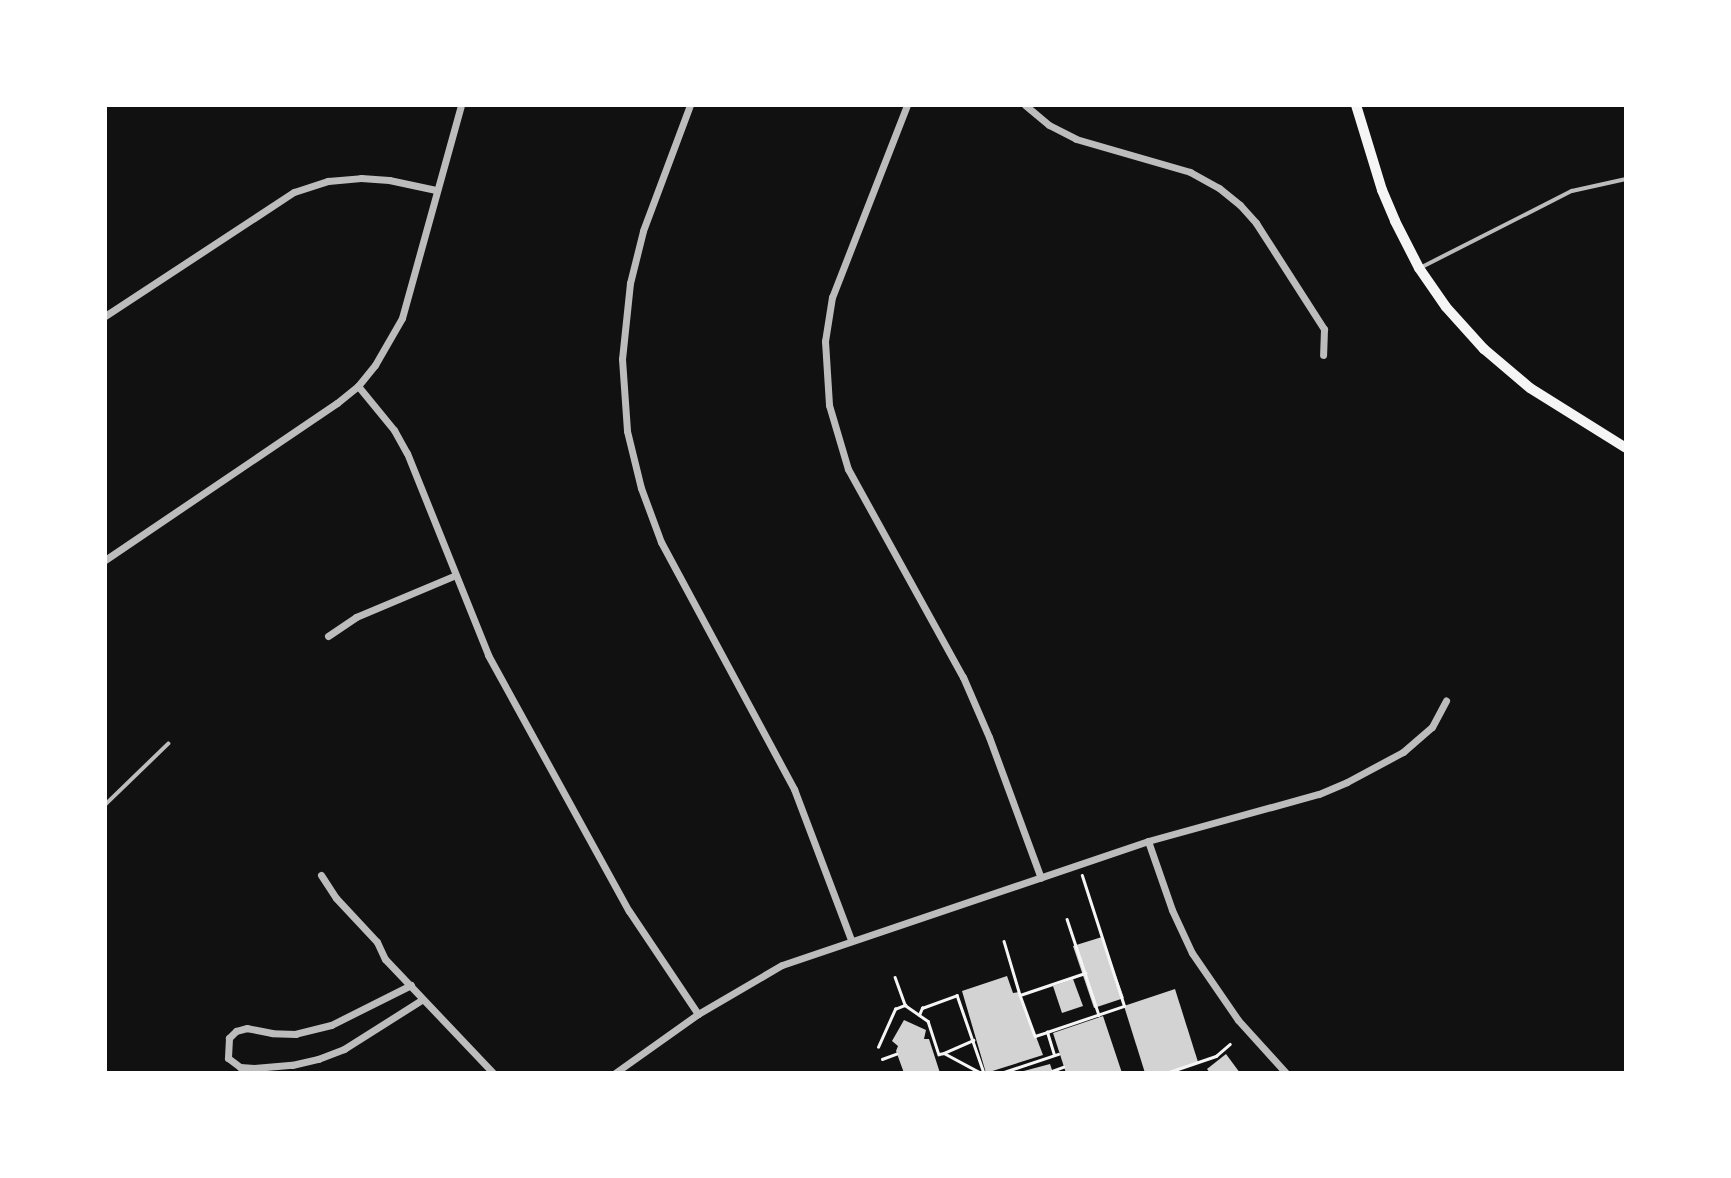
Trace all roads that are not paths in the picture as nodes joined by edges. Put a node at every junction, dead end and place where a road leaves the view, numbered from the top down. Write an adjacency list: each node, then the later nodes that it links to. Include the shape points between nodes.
1 (461, 105): 7 (street)
2 (690, 105): 22 (street, via 643,231 630,283 622,359 627,432 660,542 794,789)
3 (907, 105): 21 (street, via 832,297 825,341 829,405 848,469 963,677)
4 (1025, 105): 10 (street, via 1076,139 1190,172 1240,205 1324,329)
5 (1356, 105): 8 (main road, via 1382,190)
6 (1626, 179): 8 (lane, via 1572,191)
7 (436, 190): 9 (street, via 361,178 328,181 294,192); 11 (street, via 402,318)
8 (1419, 268): 12 (main road, via 1453,316 1502,366)
9 (105, 316)
10 (1323, 355)
11 (358, 386): 13 (street); 14 (street, via 407,453)
12 (1626, 449)
13 (105, 560)
14 (456, 575): 15 (street, via 356,617); 25 (street, via 488,655 609,875)
15 (328, 636)
16 (1446, 701): 19 (street, via 1433,727 1403,752 1347,782 1319,794)
17 (168, 744): 18 (lane)
18 (105, 806)
19 (1148, 841): 21 (street); 28 (street, via 1192,953 1238,1020)
20 (321, 875): 23 (street, via 377,942 385,959)
21 (1041, 878): 22 (street)
22 (851, 940): 25 (street, via 782,965)
23 (411, 985): 24 (street); 24 (street, via 331,1025 296,1034 247,1028 236,1031 229,1038 228,1058 240,1067 254,1068 318,1059 344,1049)
24 (422, 999): 26 (street)
25 (698, 1014): 27 (street)
26 (493, 1073)
27 (615, 1073)
28 (1286, 1073)

